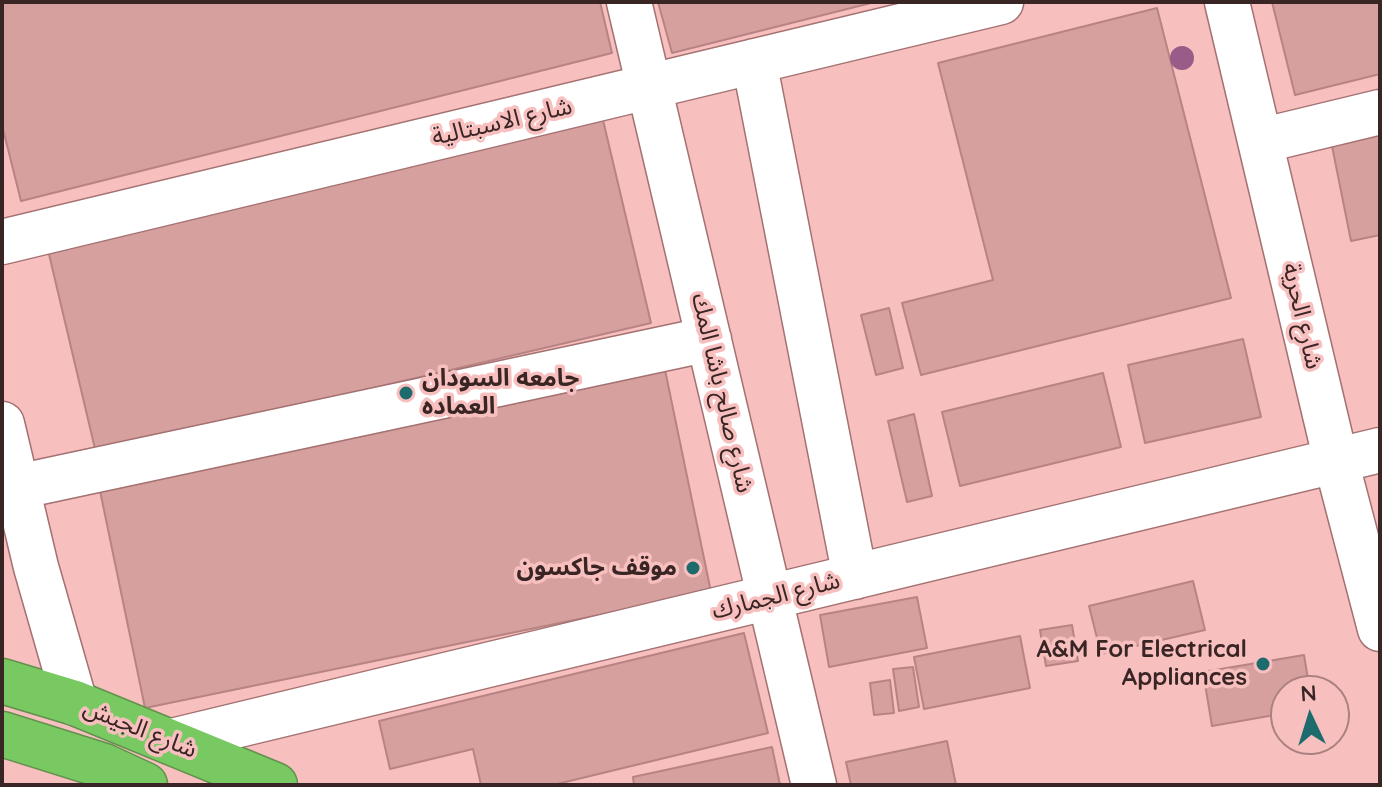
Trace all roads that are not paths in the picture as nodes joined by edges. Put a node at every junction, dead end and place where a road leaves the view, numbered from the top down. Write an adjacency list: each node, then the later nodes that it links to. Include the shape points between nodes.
1 (629, 2): 5 (street, شارع صالح باشا المك)
2 (1001, 2): 4 (street, شارع الاسبتالية)
3 (1227, 2): 7 (street, شارع الحرية)
4 (754, 61): 5 (street, شارع الاسبتالية); 14 (street)
5 (649, 87): 8 (street, شارع الاسبتالية); 9 (street, شارع صالح باشا المك)
6 (1380, 112): 7 (street)
7 (1260, 141): 12 (street, شارع الحرية)
8 (2, 242)
9 (709, 339): 13 (street); 15 (street, شارع صالح باشا المك)
10 (2, 424): 13 (street)
11 (1380, 450): 12 (street, شارع الجمارك)
12 (1336, 461): 14 (street, شارع الجمارك); 16 (street, شارع الحرية)
13 (17, 487): 18 (street)
14 (855, 577): 15 (street, شارع الجمارك)
15 (770, 597): 20 (street, شارع الجمارك); 23 (street, شارع صالح باشا المك)
16 (1380, 629)
17 (2, 681): 18 (highway, شارع الجيش)
18 (75, 703): 20 (highway, شارع الجيش)
19 (2, 734): 21 (highway, شارع الجيش, via 104,766)
20 (172, 741): 22 (highway, شارع الجيش)
21 (140, 784)
22 (275, 785)
23 (814, 785)

